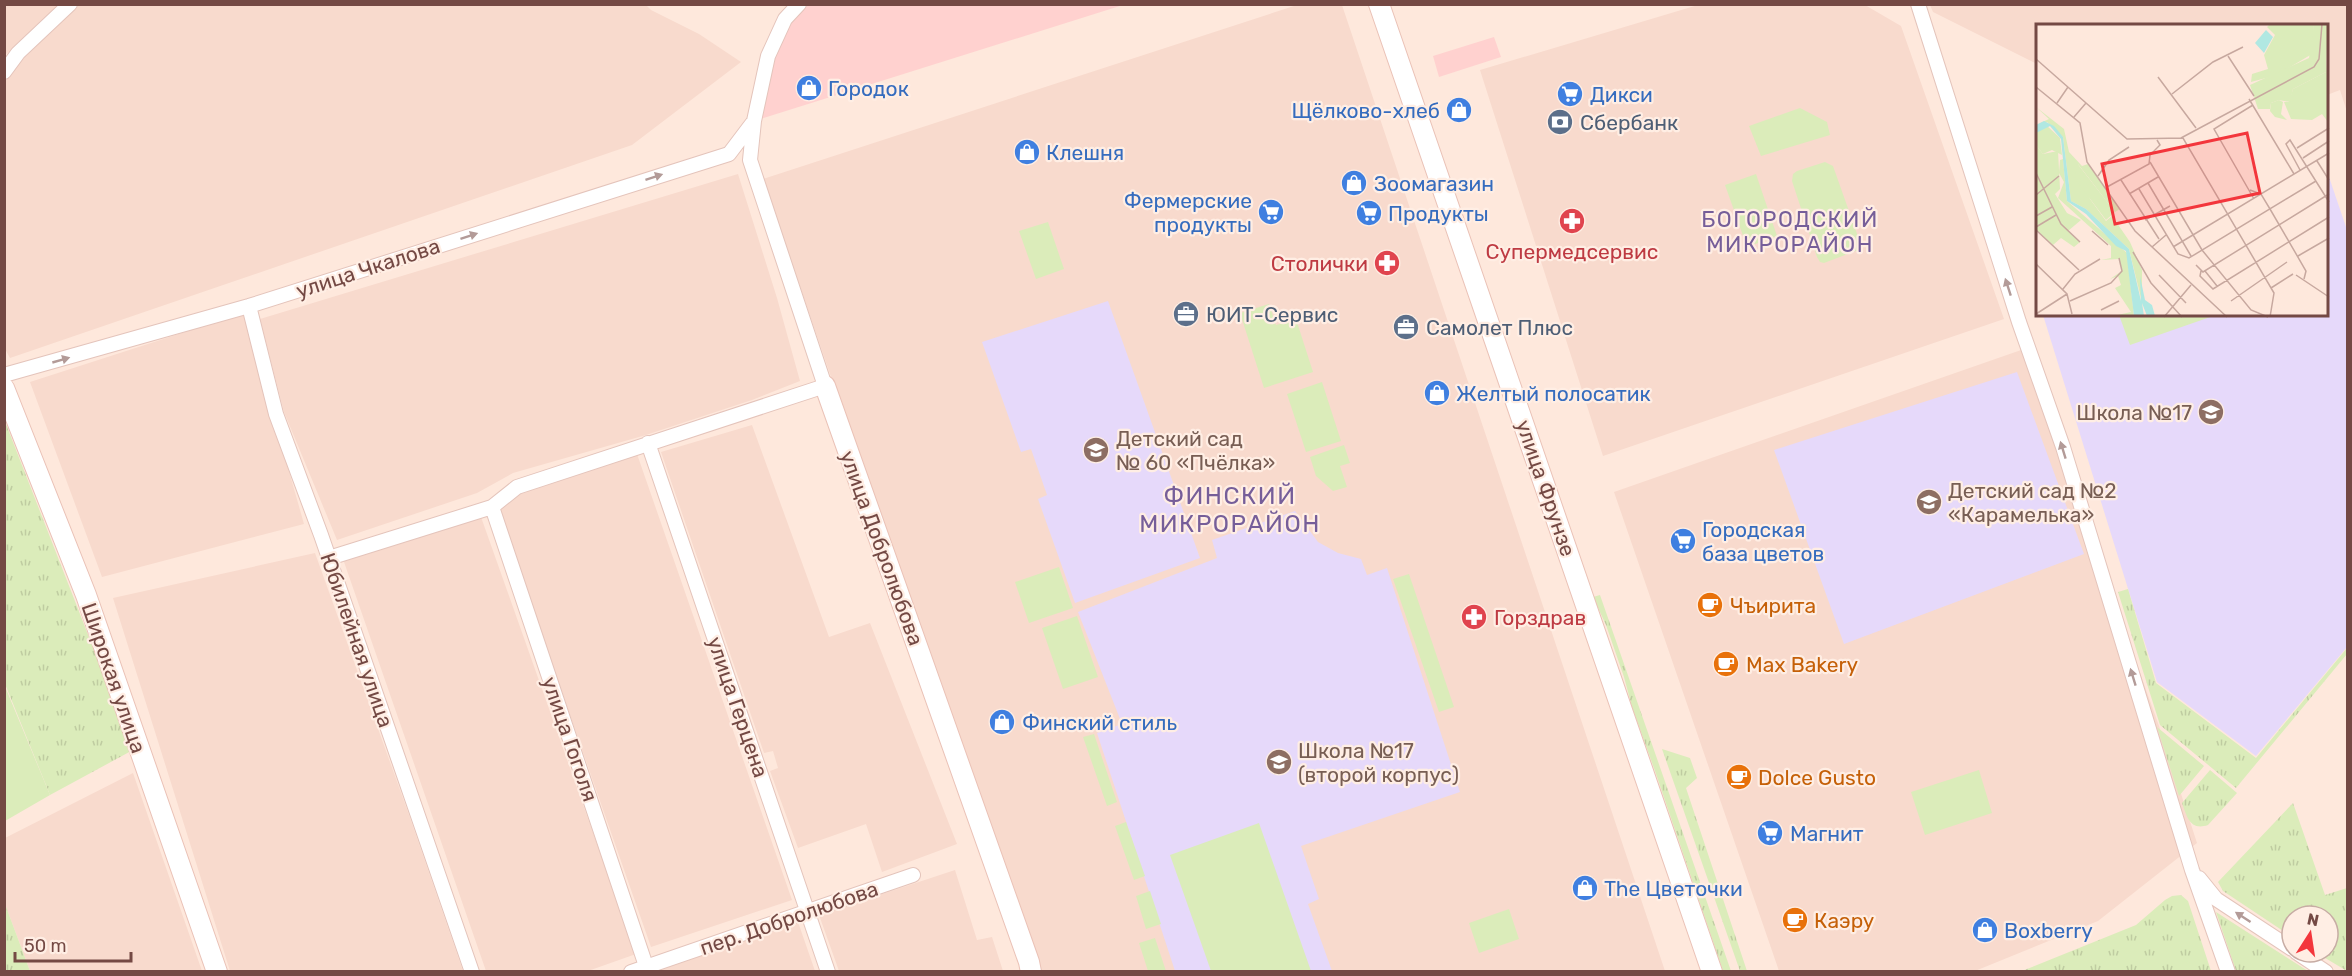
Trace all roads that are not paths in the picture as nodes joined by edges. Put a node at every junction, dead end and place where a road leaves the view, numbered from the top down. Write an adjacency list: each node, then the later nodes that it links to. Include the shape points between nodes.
1 (70, 4): 5 (street, via 18,53)
2 (799, 4): 6 (street, улица Добролюбова, via 785,19 768,56)
3 (1379, 4): 24 (street, улица Фрунзе)
4 (1918, 4): 14 (street, one-way to 4, via 2063,447)
5 (4, 72)
6 (754, 121): 7 (street, улица Чкалова, one-way to 6, via 729,154); 9 (street, улица Добролюбова, via 750,160)
7 (249, 306): 8 (street, улица Чкалова, one-way to 7); 13 (street, Юбилейная улица, via 276,414)
8 (4, 375)
9 (825, 386): 11 (street); 23 (street, улица Добролюбова)
10 (4, 388): 19 (street, Широкая улица, via 86,595)
11 (648, 443): 12 (street, via 517,487); 16 (street, улица Герцена)
12 (492, 507): 13 (street); 18 (street, улица Гоголя)
13 (329, 558): 20 (street, Юбилейная улица)
14 (2192, 870): 17 (street, one-way to 14, via 2216,900); 25 (street)
15 (913, 875): 16 (street, пер. Добролюбова)
16 (807, 912): 18 (street, пер. Добролюбова); 22 (street, улица Герцена)
17 (2280, 941)
18 (647, 969): 21 (street, пер. Добролюбова)
19 (217, 972)
20 (472, 972)
21 (631, 972)
22 (828, 972)
23 (1031, 972)
24 (1712, 972)
25 (2228, 972)

